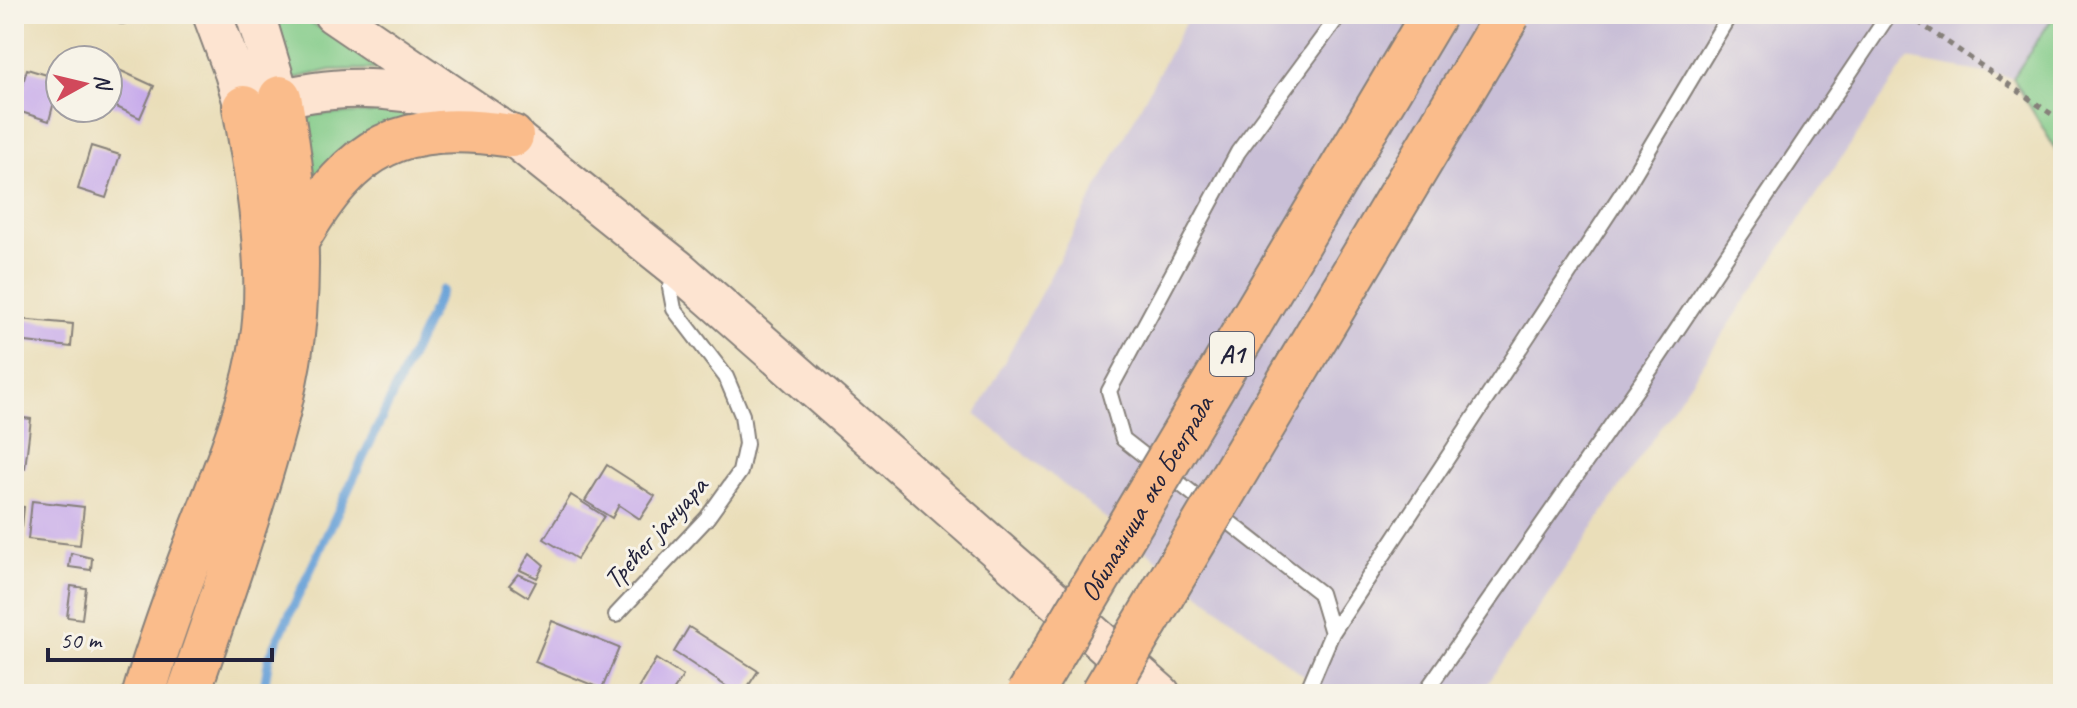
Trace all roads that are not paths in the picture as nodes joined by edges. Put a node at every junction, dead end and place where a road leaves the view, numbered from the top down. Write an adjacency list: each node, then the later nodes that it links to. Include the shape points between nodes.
1 (212, 14): 9 (street, via 234,73)
2 (255, 14): 9 (street)
3 (333, 14): 10 (street)
4 (1340, 14): 15 (lane, via 1238,152 1109,391 1123,439 1320,593)
5 (1434, 14): 18 (highway, Обилазница око Београда / A1, bridge)
6 (1508, 14): 19 (highway, A1, bridge)
7 (1730, 14): 15 (lane, via 1628,184)
8 (1889, 14): 22 (lane)
9 (262, 102): 10 (street, via 312,91 399,89); 12 (main road, via 291,154); 16 (main road, via 263,329 255,376)
10 (470, 107): 11 (street)
11 (512, 136): 12 (main road, via 440,131 389,141 338,179); 13 (street)
12 (298, 240): 17 (main road, via 288,370 271,443)
13 (678, 269): 14 (lane, Трећег јануара, via 670,288 674,309 726,377 742,415 746,444 740,472 707,518); 20 (street)
14 (616, 615)
15 (1332, 633): 21 (lane)
16 (144, 694)
17 (188, 694)
18 (1029, 694)
19 (1103, 694)
20 (1161, 694)
21 (1306, 694)
22 (1424, 694)

